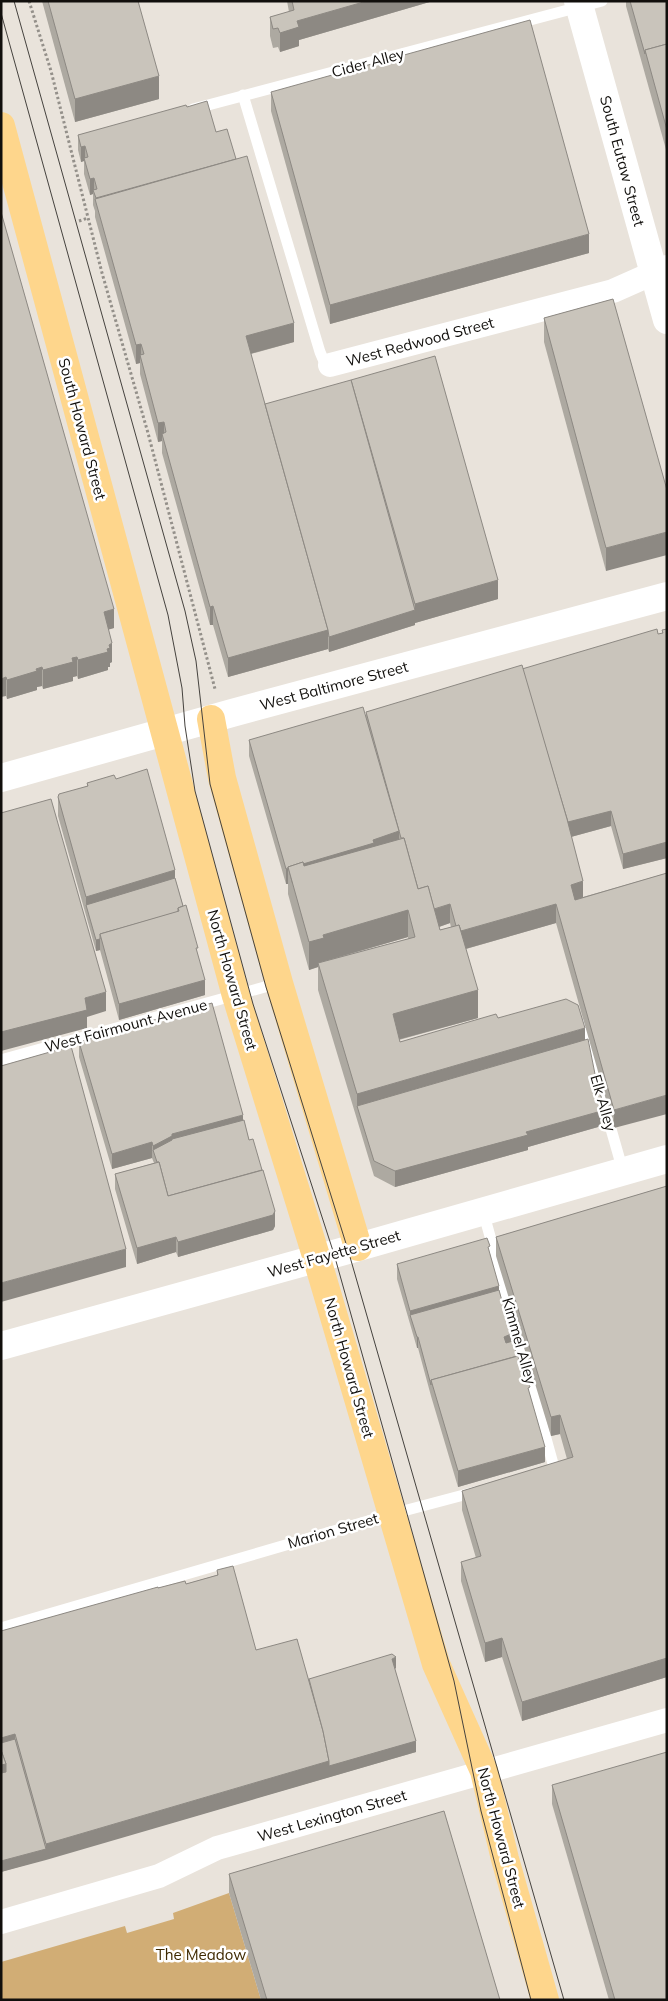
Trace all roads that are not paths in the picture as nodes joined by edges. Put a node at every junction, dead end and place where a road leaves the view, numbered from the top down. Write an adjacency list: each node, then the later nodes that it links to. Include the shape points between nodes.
1 (587, 3): 2 (lane, Cider Alley); 5 (main road, South Eutaw Street)
2 (243, 95): 3 (lane, Cider Alley); 7 (lane, West Redwood Street, via 320,352)
3 (179, 112)
4 (1, 126): 10 (main road, South Howard Street)
5 (660, 270): 6 (main road, South Eutaw Street); 7 (street, West Redwood Street, via 613,291)
6 (667, 320)
7 (330, 365)
8 (667, 596): 9 (main road, West Baltimore Street)
9 (212, 719): 10 (main road, West Baltimore Street); 12 (main road, via 222,778)
10 (164, 732): 11 (main road, West Baltimore Street); 13 (main road, North Howard Street)
11 (1, 778)
12 (279, 983): 13 (lane, West Fairmount Avenue); 19 (main road)
13 (236, 996): 15 (lane, West Fairmount Avenue); 20 (main road, North Howard Street)
14 (578, 1015): 17 (lane, Elk Alley)
15 (1, 1060)
16 (667, 1158): 17 (main road, West Fayette Street)
17 (623, 1171): 18 (main road, West Fayette Street)
18 (483, 1211): 19 (main road, West Fayette Street); 22 (lane, Kimmel Alley)
19 (358, 1247): 20 (main road, West Fayette Street)
20 (316, 1259): 21 (main road, West Fayette Street); 24 (main road, North Howard Street)
21 (1, 1346)
22 (555, 1471)
23 (488, 1489): 24 (lane, Marion Street)
24 (392, 1514): 25 (lane, Marion Street); 27 (main road, North Howard Street, via 436,1664)
25 (1, 1628)
26 (667, 1720): 27 (street, West Lexington Street)
27 (484, 1771): 28 (street, West Lexington Street, via 217,1848 159,1876); 29 (main road, North Howard Street)
28 (1, 1922)
29 (545, 2000)

